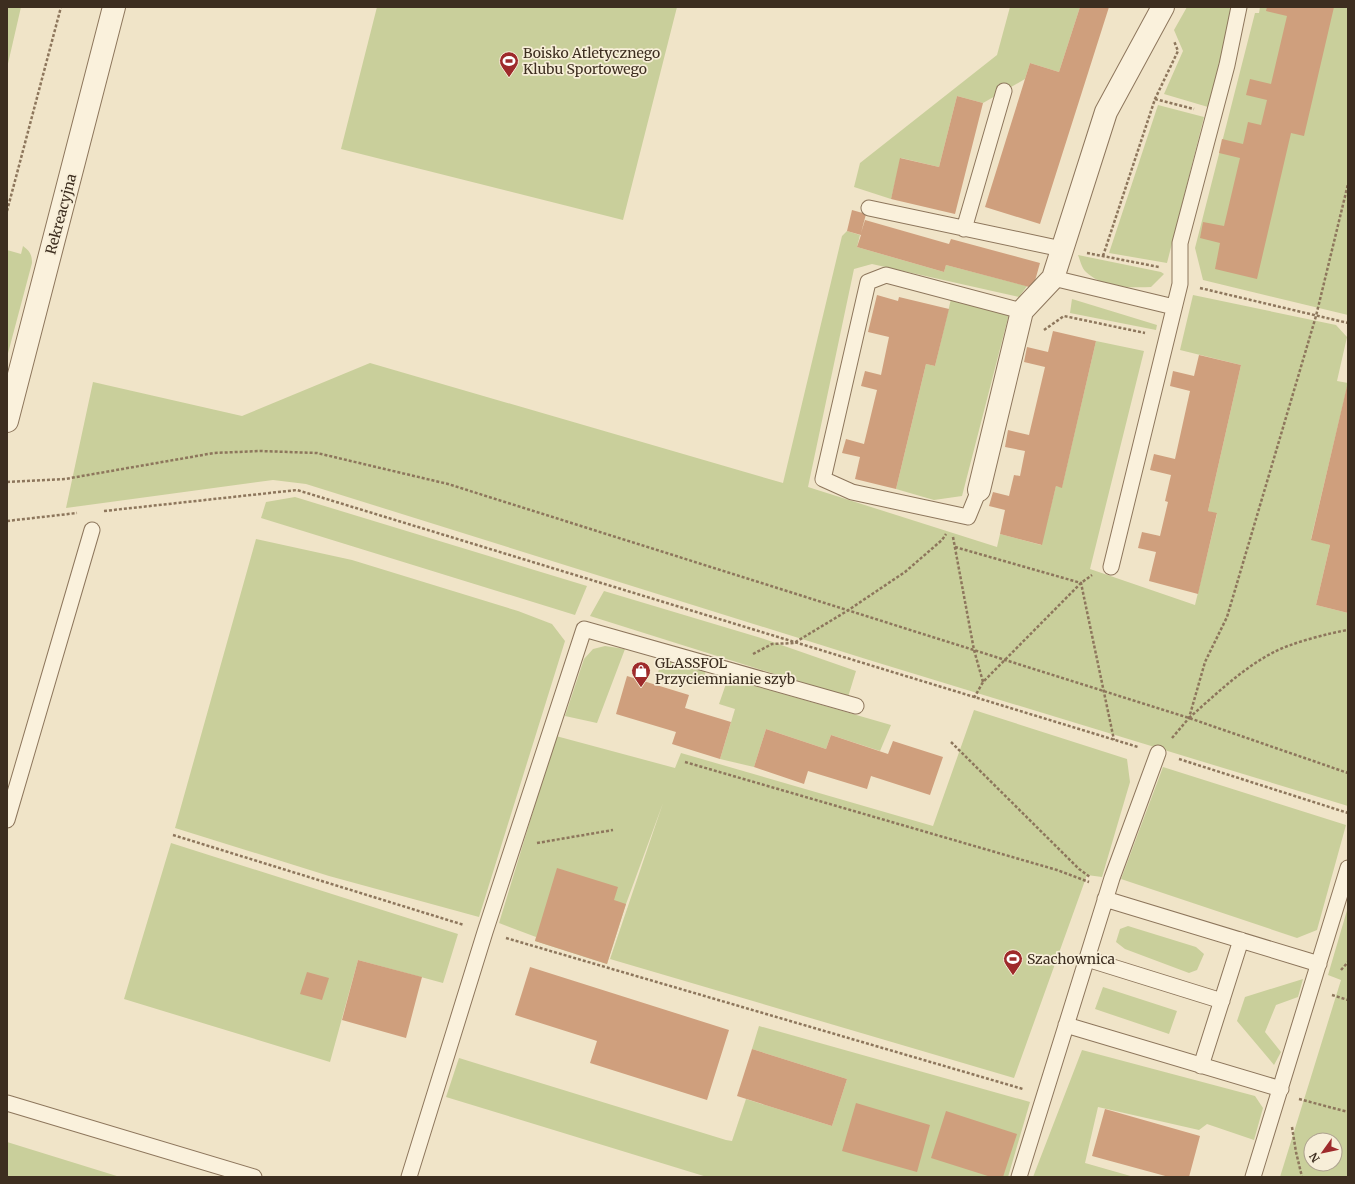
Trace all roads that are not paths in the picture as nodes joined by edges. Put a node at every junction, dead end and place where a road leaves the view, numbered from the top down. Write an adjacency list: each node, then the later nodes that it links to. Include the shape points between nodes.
1 (114, 7): 11 (street, Rekreacyjna)
2 (1239, 7): 9 (lane, via 1227,65 1180,243 1180,284)
3 (1161, 9): 7 (street, via 1106,112)
4 (1004, 91): 6 (lane)
5 (869, 208): 6 (lane)
6 (964, 229): 7 (lane)
7 (1062, 248): 8 (street)
8 (1053, 278): 9 (lane); 10 (street)
9 (1174, 307): 14 (lane)
10 (1022, 312): 12 (street); 12 (lane, via 886,276 868,282 823,479 852,492 954,521 968,517)
11 (7, 421)
12 (978, 490)
13 (92, 530): 17 (lane)
14 (1112, 564)
15 (856, 706): 29 (lane, via 584,628)
16 (1158, 754): 19 (lane)
17 (7, 820)
18 (1348, 868): 22 (lane)
19 (1107, 895): 20 (lane); 21 (lane)
20 (1241, 940): 22 (lane); 23 (lane)
21 (1087, 959): 23 (lane); 24 (lane)
22 (1319, 964): 26 (lane)
23 (1222, 1001): 25 (lane)
24 (1066, 1025): 25 (lane); 30 (lane)
25 (1201, 1066): 26 (lane)
26 (1281, 1089): 31 (lane)
27 (7, 1102): 28 (lane)
28 (254, 1177)
29 (409, 1177)
30 (1019, 1177)
31 (1253, 1177)

